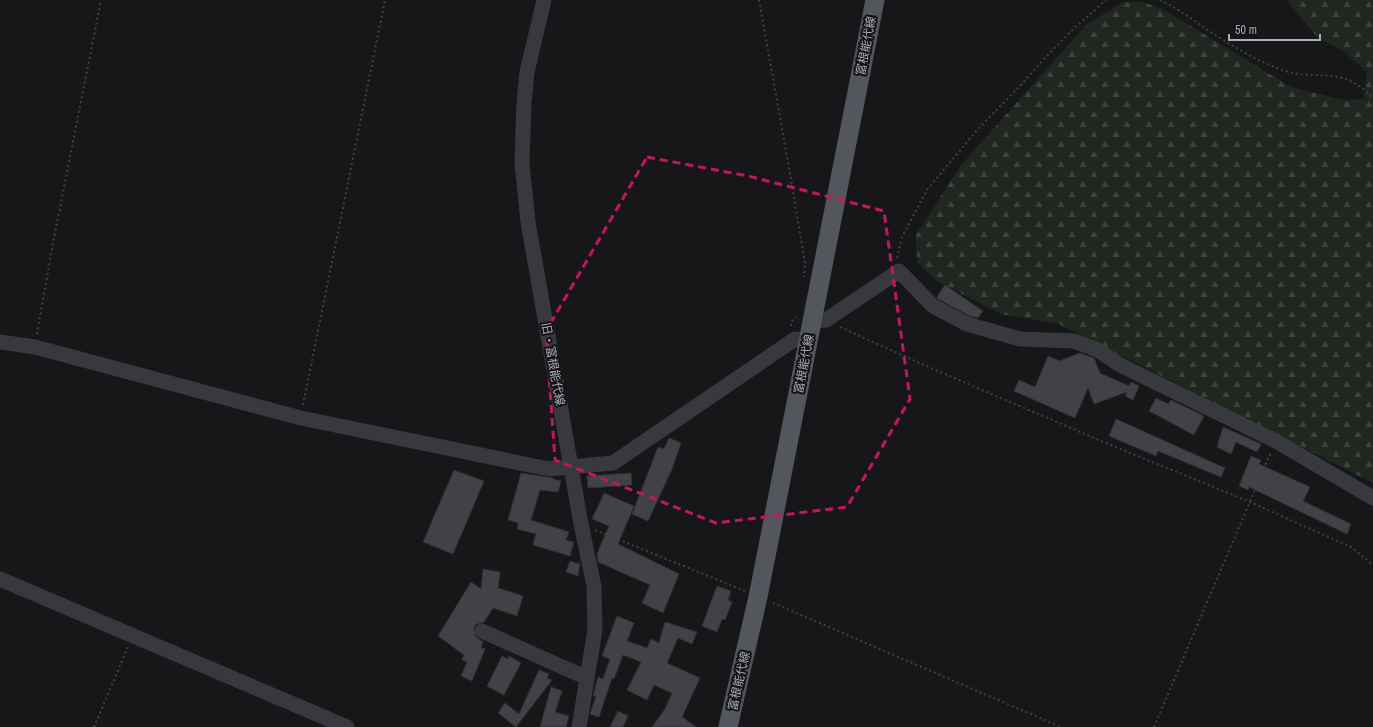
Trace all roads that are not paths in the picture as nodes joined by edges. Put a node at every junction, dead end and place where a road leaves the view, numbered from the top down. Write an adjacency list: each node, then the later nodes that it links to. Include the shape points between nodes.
1 (544, 0): 6 (street, 旧・富根能代線, via 527,72 522,163 528,222)
2 (876, 0): 3 (main road, 富根能代線)
3 (812, 317): 4 (main road, 富根能代線); 7 (street, via 899,271 933,306 967,324 1020,339 1074,341 1098,350 1120,365 1276,441)
4 (801, 340): 6 (street, via 613,462); 13 (main road, 富根能代線, via 758,597)
5 (0, 342): 6 (street, via 35,347 301,418 549,469)
6 (571, 466): 10 (street, 旧・富根能代線, via 594,586 595,630)
7 (1373, 498)
8 (0, 579): 11 (street)
9 (482, 631): 10 (street)
10 (587, 678): 12 (street, 旧・富根能代線)
11 (347, 727)
12 (579, 727)
13 (728, 727)

